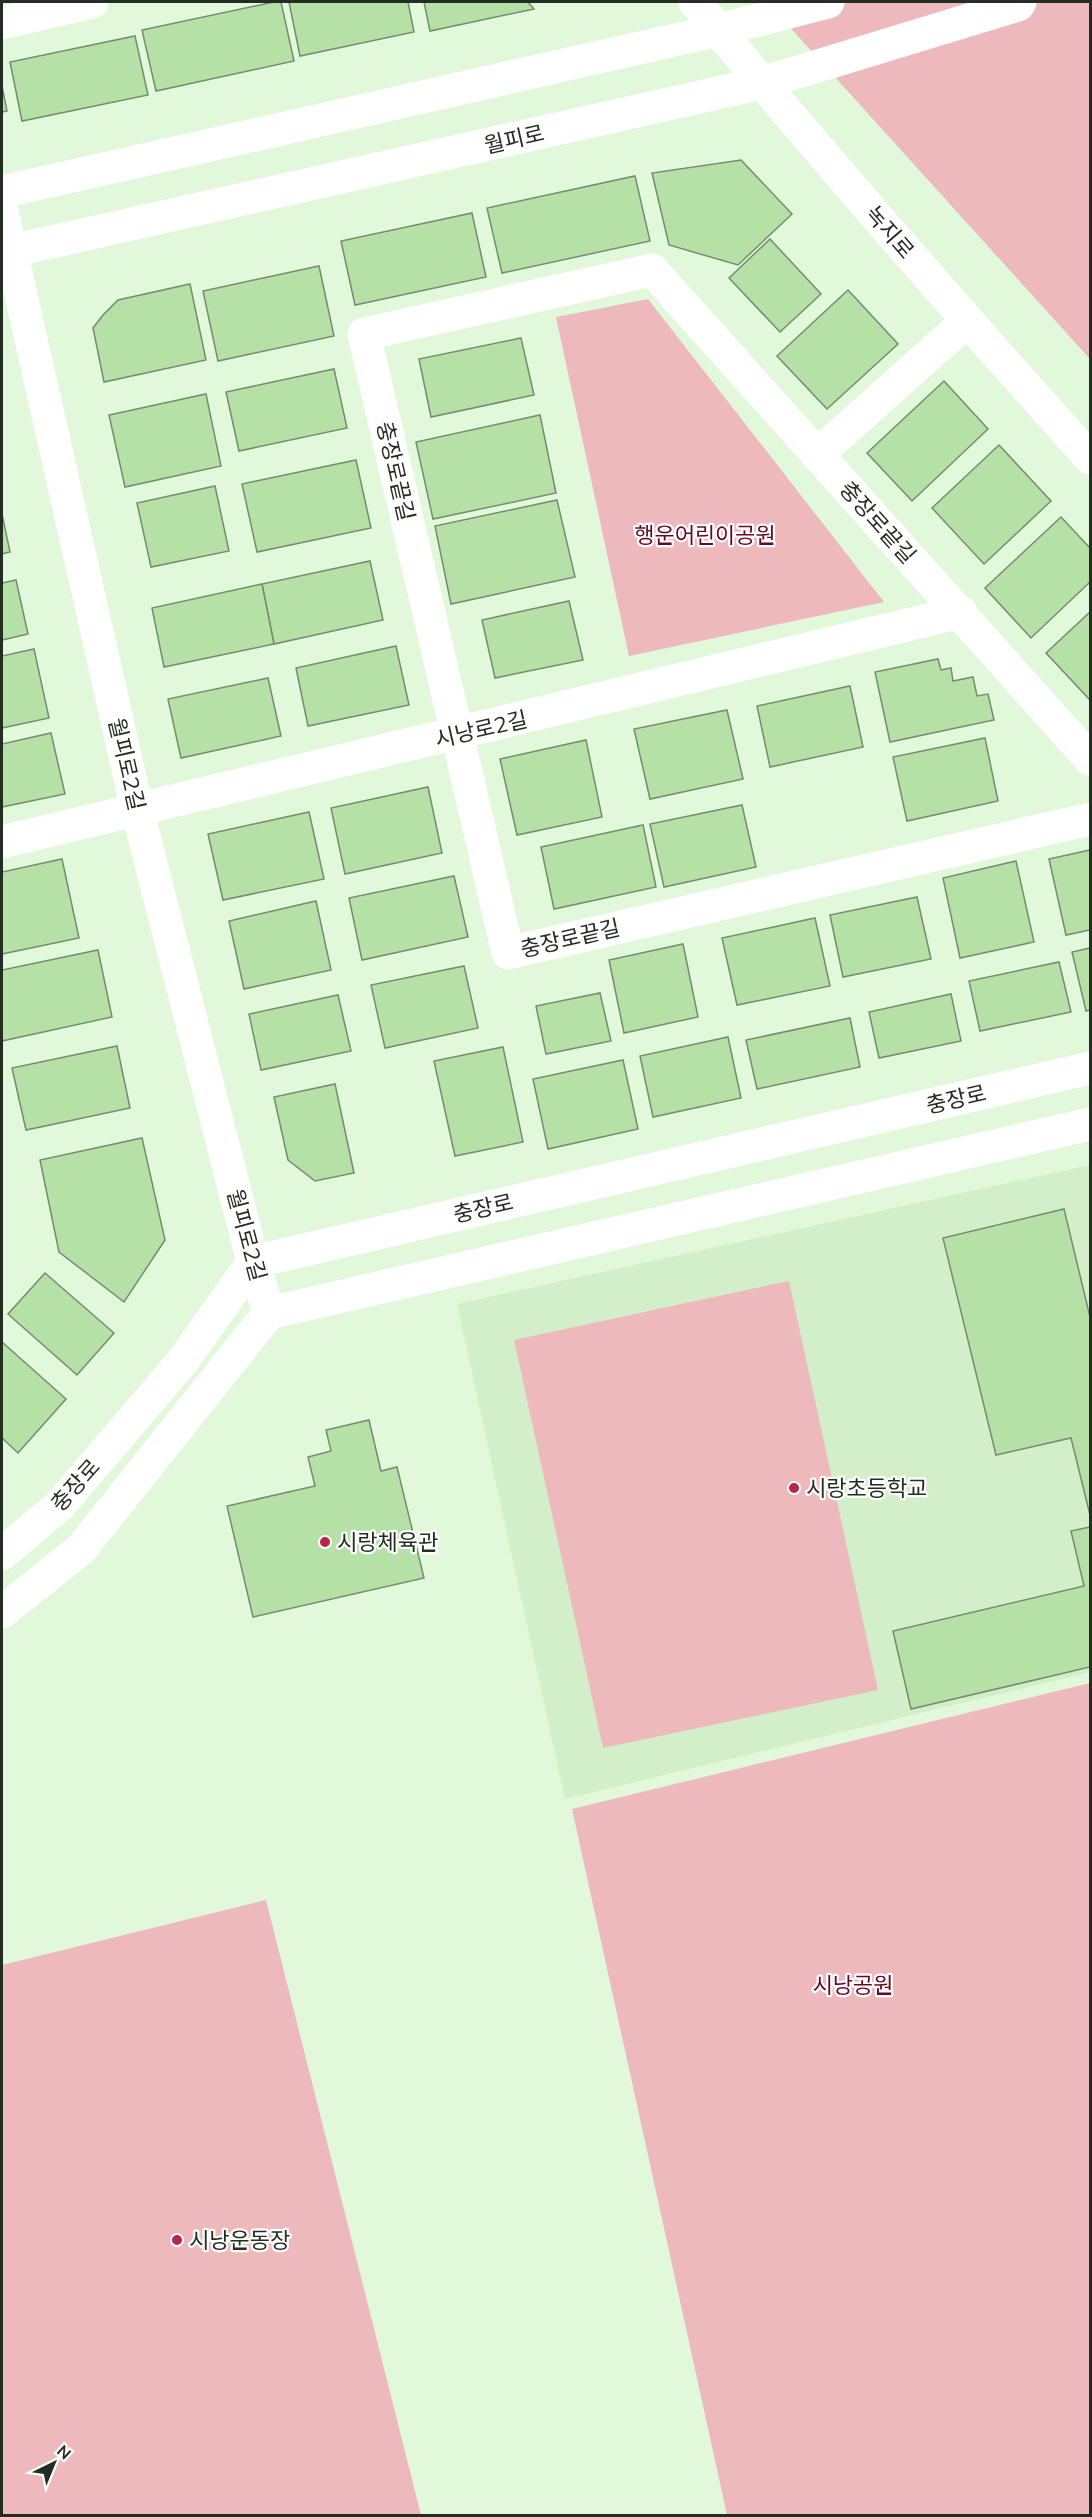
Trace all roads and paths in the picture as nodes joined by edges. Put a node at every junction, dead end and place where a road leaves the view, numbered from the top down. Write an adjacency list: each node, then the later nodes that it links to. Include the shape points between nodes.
1 (92, 2): 5 (street)
2 (695, 2): 6 (street, 녹지로)
3 (828, 2): 6 (street)
4 (1020, 2): 7 (street, 월피로)
5 (2, 23)
6 (719, 30): 7 (street, 녹지로); 8 (street)
7 (762, 84): 10 (street, 월피로); 11 (street, 녹지로)
8 (2, 192)
9 (2, 211): 10 (street, 월피로2길)
10 (5, 252): 17 (street, 월피로2길)
11 (967, 321): 12 (street); 13 (street, 녹지로)
12 (817, 455): 14 (street, 충장로끝길); 15 (street, 충장로끝길, via 652,270 364,334)
13 (1090, 458)
14 (961, 612): 15 (street, 시낭로2길); 16 (street, 충장로끝길)
15 (458, 735): 17 (street, 시낭로2길); 18 (street, 충장로끝길, via 508,952)
16 (1090, 759)
17 (137, 809): 19 (street, 시낭로2길); 22 (street, 월피로2길)
18 (1090, 819)
19 (2, 842)
20 (1090, 1068): 22 (street, 충장로)
21 (1090, 1124): 23 (street)
22 (253, 1262): 23 (street, 월피로2길); 24 (street, 충장로, via 182,1362 59,1506)
23 (269, 1312): 25 (street, 충장로, via 81,1550)
24 (2, 1554)
25 (2, 1612)

